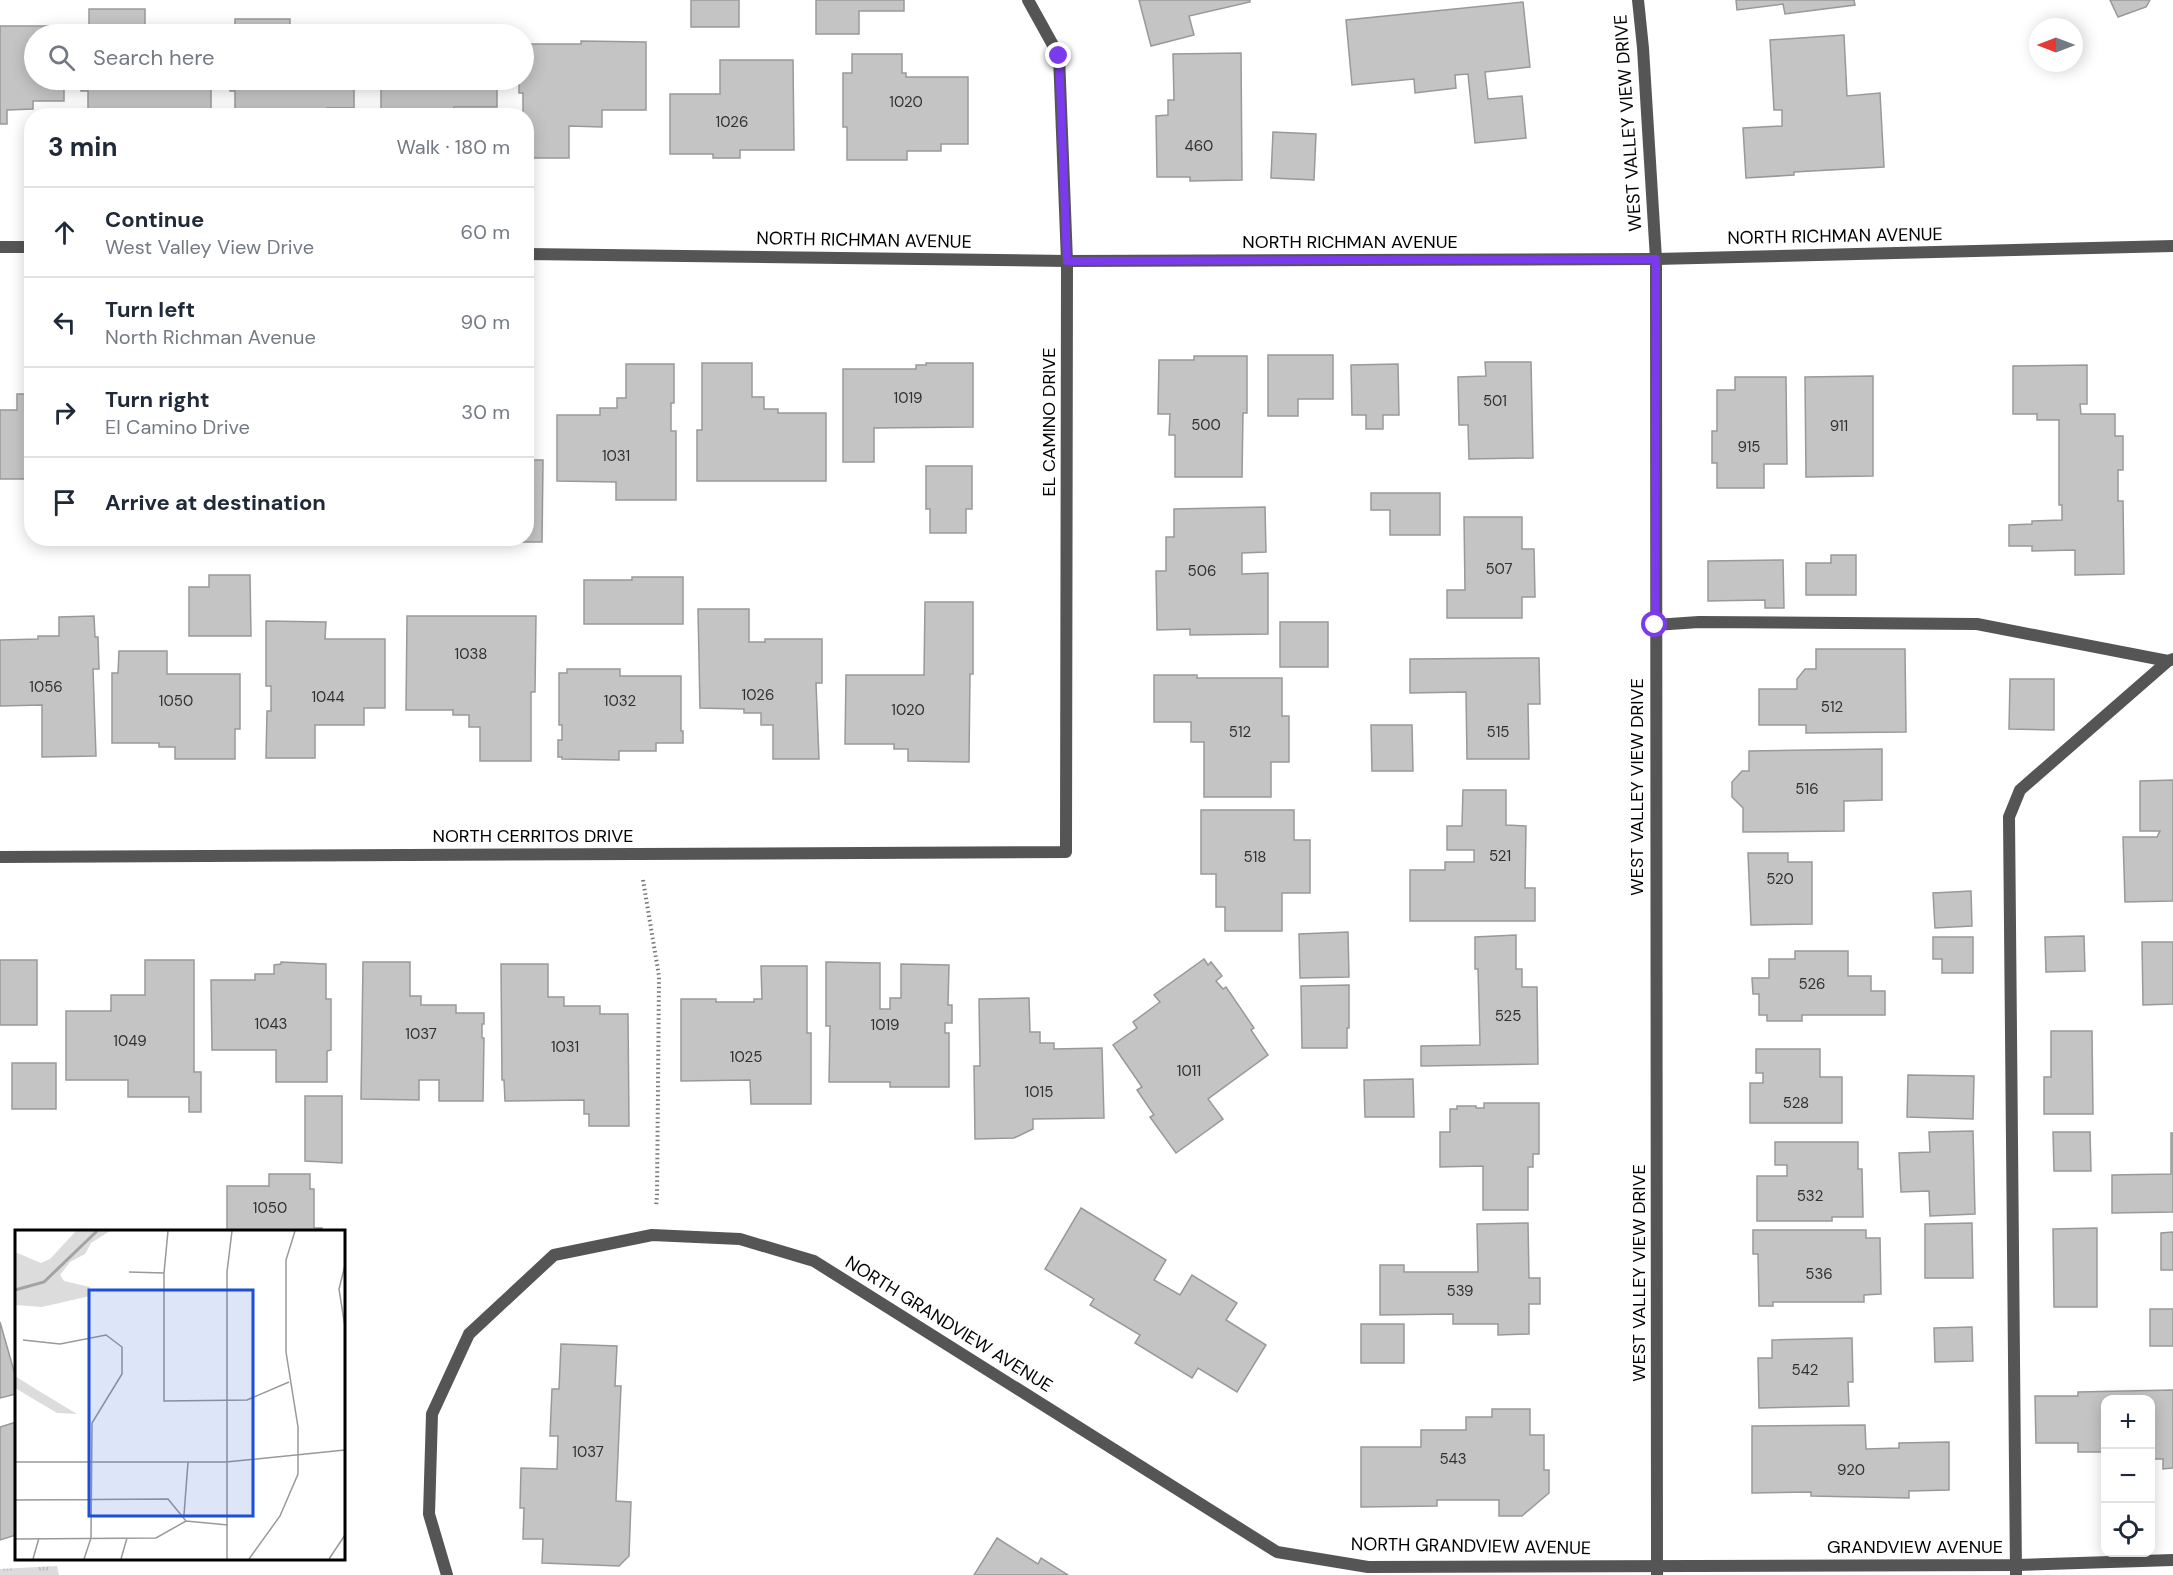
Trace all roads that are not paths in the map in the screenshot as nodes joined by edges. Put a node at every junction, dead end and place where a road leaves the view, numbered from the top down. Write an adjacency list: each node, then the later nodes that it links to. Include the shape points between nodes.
1 (1028, 0): 8 (street, EL CAMINO DRIVE, via 1059,56)
2 (1638, 0): 7 (street, WEST VALLEY VIEW DRIVE)
3 (2173, 246): 7 (street, NORTH RICHMAN AVENUE)
4 (0, 247): 5 (street)
5 (24, 247)
6 (534, 254): 8 (street, NORTH RICHMAN AVENUE)
7 (1656, 259): 8 (street, NORTH RICHMAN AVENUE); 9 (street, WEST VALLEY VIEW DRIVE)
8 (1067, 261): 11 (street, EL CAMINO DRIVE)
9 (1655, 625): 10 (street, via 1977,624); 15 (street, WEST VALLEY VIEW DRIVE)
10 (2171, 660): 14 (street, via 2020,790 2008,817)
11 (1066, 852): 12 (street, NORTH CERRITOS DRIVE)
12 (0, 857)
13 (2173, 1560): 14 (street, GRANDVIEW AVENUE)
14 (2016, 1570): 15 (street, GRANDVIEW AVENUE)
15 (1657, 1571): 16 (street, NORTH GRANDVIEW AVENUE, via 1368,1567 1277,1552 814,1261 740,1239 652,1235 554,1256 469,1334 432,1414 429,1514)
16 (447, 1575)

